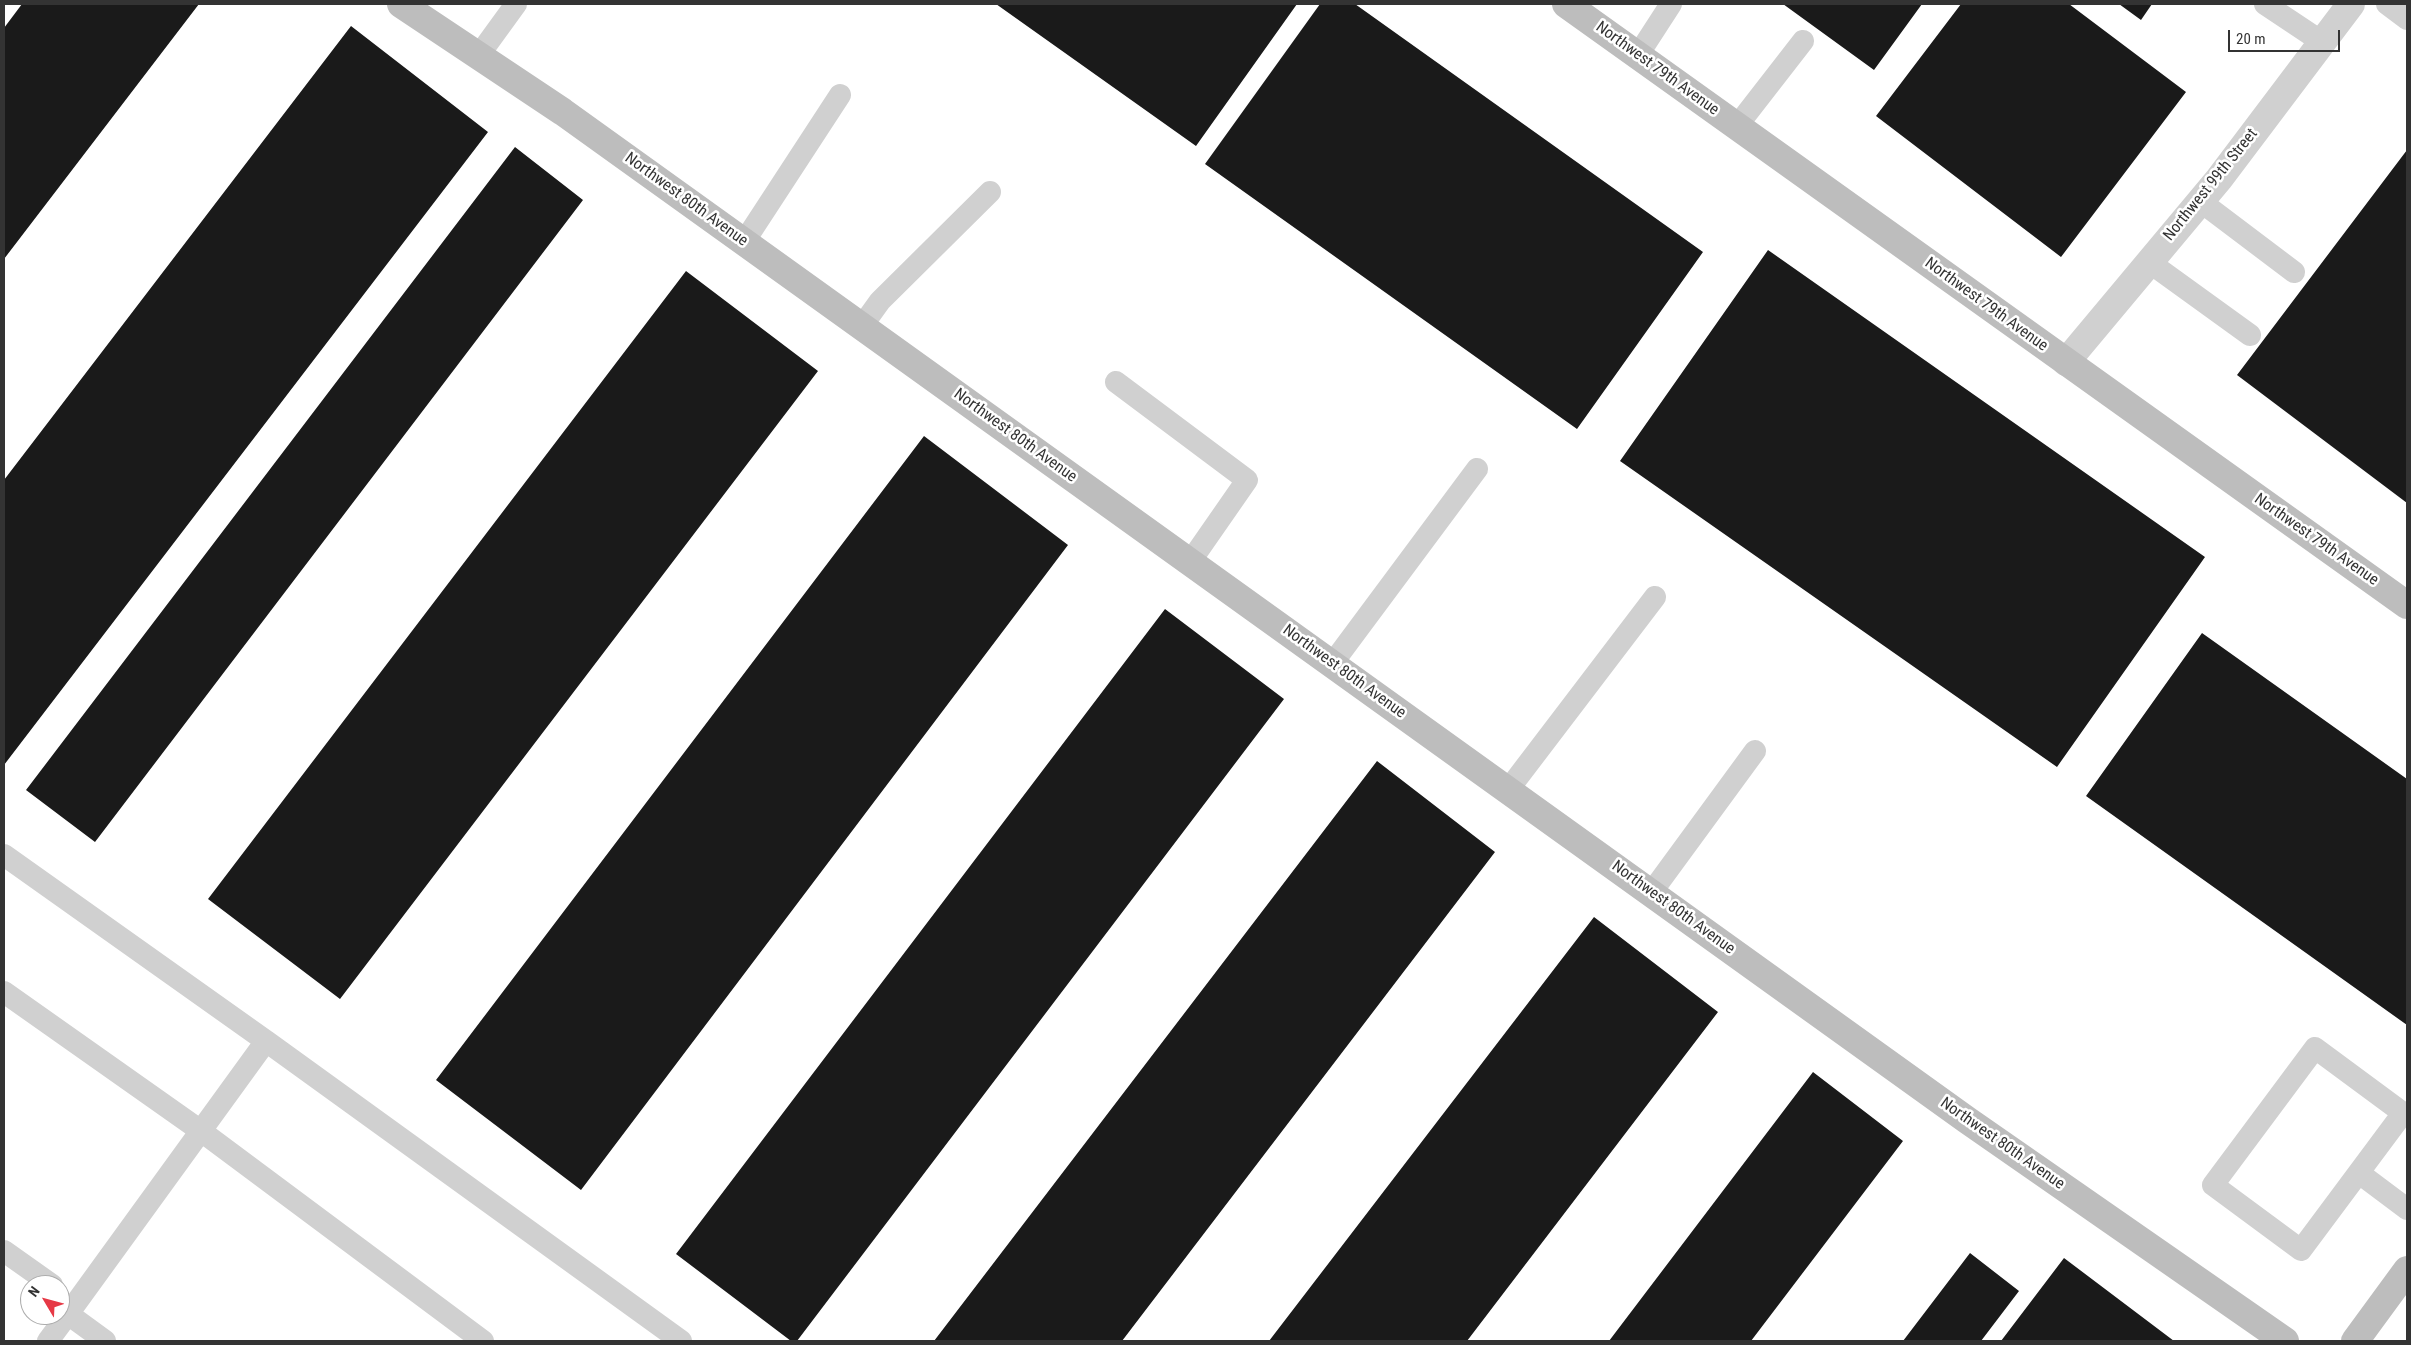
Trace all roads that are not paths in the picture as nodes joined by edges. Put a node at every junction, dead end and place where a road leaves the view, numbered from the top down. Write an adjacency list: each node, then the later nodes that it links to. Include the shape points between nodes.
1 (401, 4): 11 (street, Northwest 80th Avenue)
2 (516, 4): 11 (lane)
3 (1566, 4): 12 (street, Northwest 79th Avenue)
4 (1671, 4): 12 (lane)
5 (2265, 4): 10 (lane)
6 (2350, 4): 10 (street, Northwest 99th Street)
7 (2386, 4): 8 (lane)
8 (2407, 19)
9 (1803, 41): 14 (lane)
10 (2322, 42): 16 (street, Northwest 99th Street)
11 (479, 55): 17 (street, Northwest 80th Avenue)
12 (1638, 55): 14 (street, Northwest 79th Avenue)
13 (840, 95): 17 (lane)
14 (1737, 126): 22 (street, Northwest 79th Avenue)
15 (990, 192): 20 (lane, via 880,301)
16 (2200, 202): 18 (street, Northwest 99th Street); 19 (lane)
17 (744, 242): 20 (street, Northwest 80th Avenue)
18 (2149, 262): 21 (lane); 22 (street, Northwest 99th Street)
19 (2294, 272)
20 (862, 326): 25 (street, Northwest 80th Avenue)
21 (2250, 335)
22 (2066, 362): 27 (street, Northwest 79th Avenue)
23 (1116, 382): 25 (lane, via 1247,480)
24 (1477, 469): 28 (lane)
25 (1190, 562): 28 (street, Northwest 80th Avenue)
26 (1655, 597): 30 (lane)
27 (2407, 605)
28 (1332, 664): 30 (street, Northwest 80th Avenue)
29 (1755, 751): 32 (lane)
30 (1508, 790): 32 (street, Northwest 80th Avenue)
31 (4, 856): 34 (lane)
32 (1651, 893): 48 (street, Northwest 80th Avenue, via 1967,1120)
33 (4, 992): 35 (lane)
34 (266, 1040): 35 (lane); 47 (lane)
35 (200, 1131): 41 (lane); 46 (lane)
36 (2359, 1173): 36 (lane, via 2403,1113 2316,1048 2213,1185 2301,1250); 37 (lane)
37 (2407, 1209)
38 (4, 1251): 39 (lane)
39 (38, 1275)
40 (2403, 1286): 49 (street)
41 (70, 1299)
42 (70, 1304): 45 (lane)
43 (56, 1325): 44 (lane)
44 (48, 1341)
45 (105, 1341)
46 (483, 1341)
47 (681, 1341)
48 (2285, 1341)
49 (2355, 1341)

